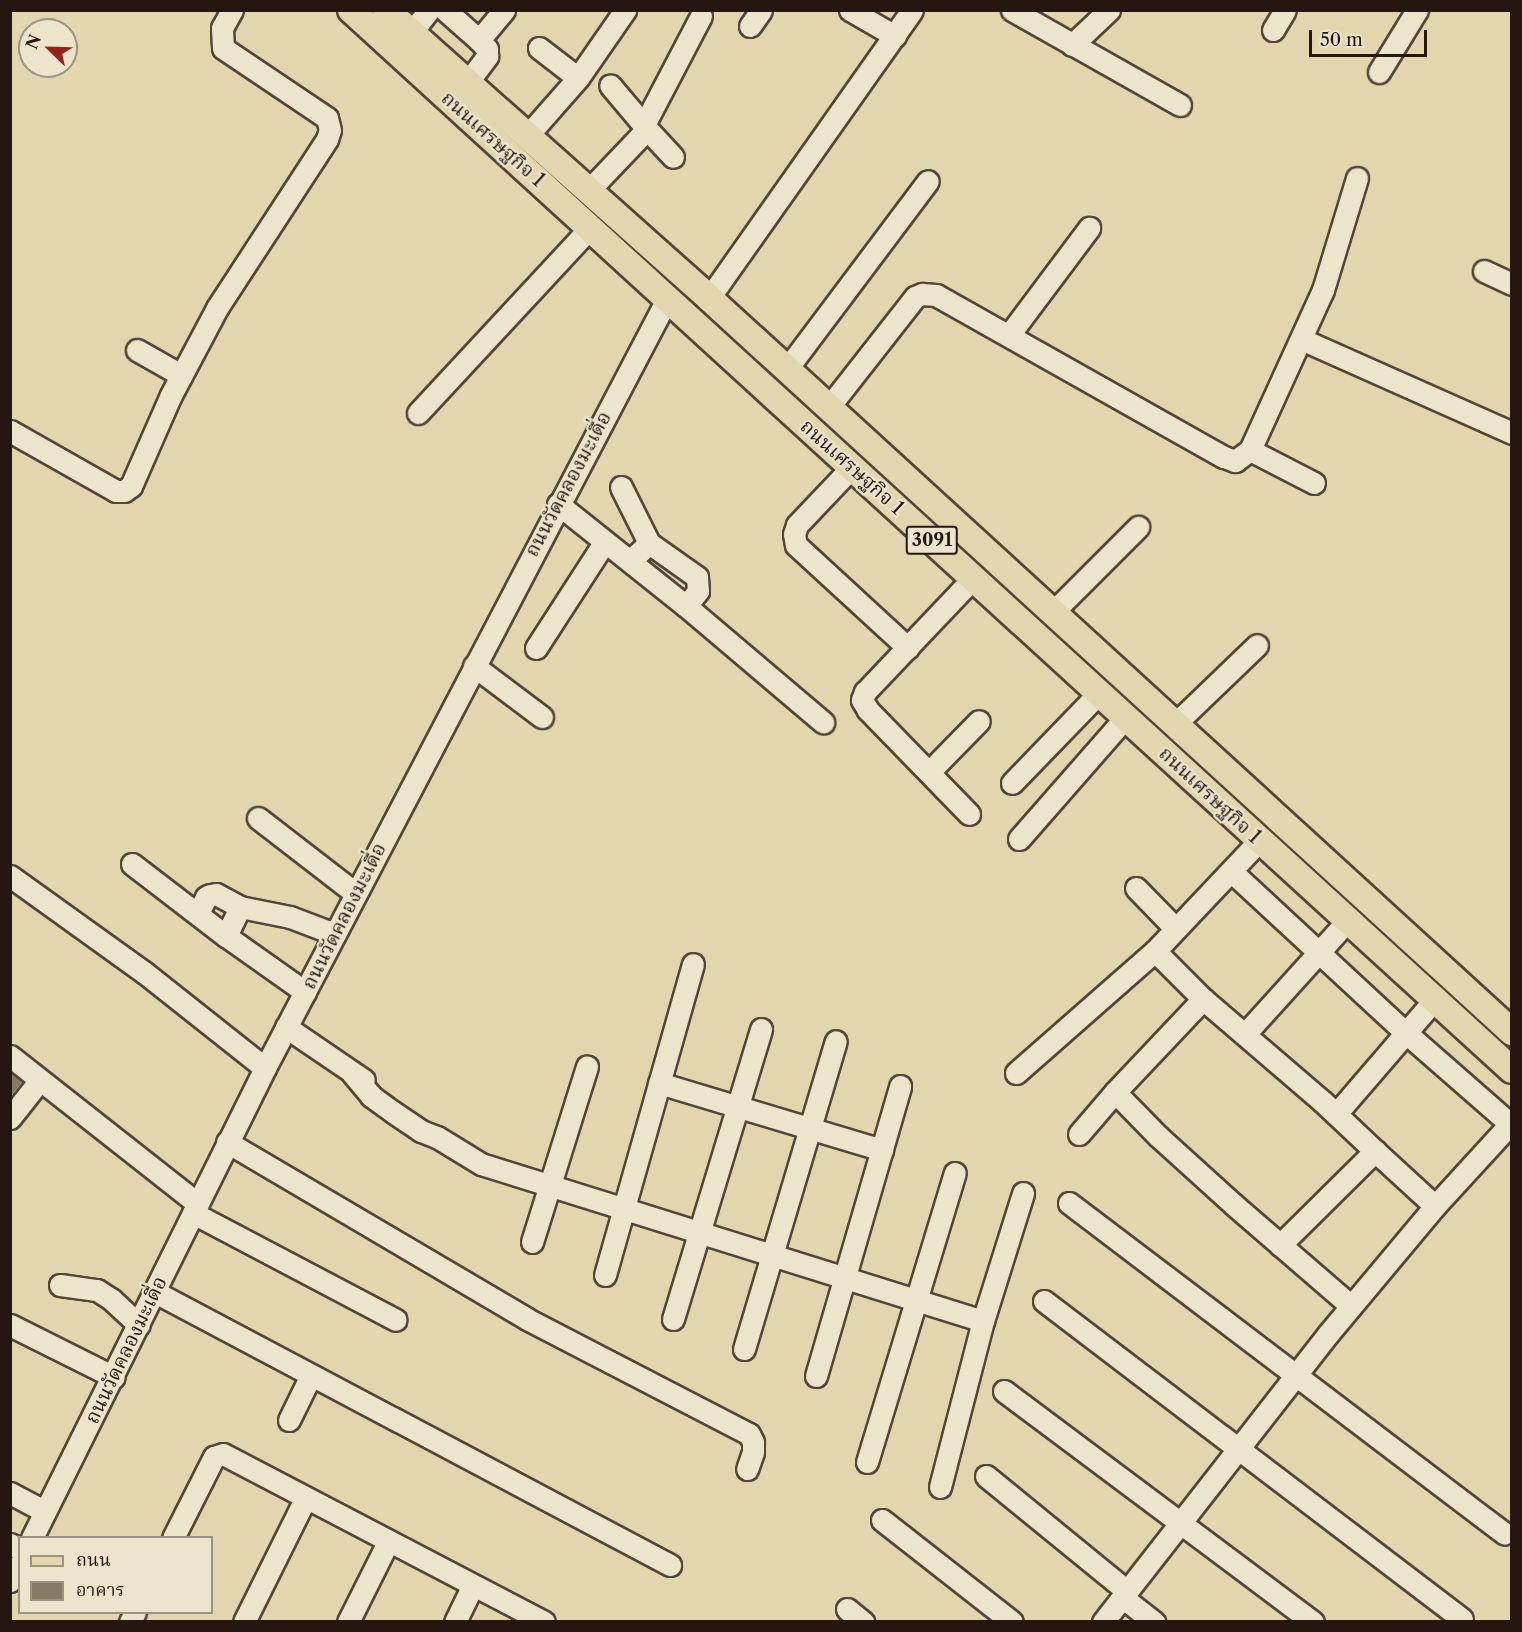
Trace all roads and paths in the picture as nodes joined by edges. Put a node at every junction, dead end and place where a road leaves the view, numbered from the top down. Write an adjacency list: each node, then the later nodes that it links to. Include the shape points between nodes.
1 (232, 10): 42 (street, via 222,28 223,48 327,118 330,130 217,308)
2 (351, 10): 32 (main road, ถนนเศรษฐกิจ 1 / 3091)
3 (386, 10): 16 (main road, ถนนเศรษฐกิจ 1 / 3091)
4 (429, 10): 16 (street)
5 (445, 10): 18 (street)
6 (504, 10): 18 (street)
7 (625, 10): 22 (street)
8 (850, 10): 17 (street)
9 (912, 10): 17 (street)
10 (1012, 10): 19 (street)
11 (1109, 10): 19 (street)
12 (1285, 10): 15 (street)
13 (1417, 10): 21 (street)
14 (701, 16): 26 (street)
15 (1273, 30)
16 (411, 33): 23 (main road, ถนนเศรษฐกิจ 1 / 3091)
17 (895, 36): 36 (street)
18 (479, 40): 23 (street, via 487,49 487,56)
19 (1072, 45): 25 (street)
20 (540, 48): 22 (street)
21 (1379, 72)
22 (578, 78): 27 (street)
23 (467, 83): 27 (main road, ถนนเศรษฐกิจ 1 / 3091)
24 (610, 85): 26 (street)
25 (1180, 105)
26 (646, 127): 28 (street); 31 (street)
27 (527, 136): 31 (main road, ถนนเศรษฐกิจ 1 / 3091)
28 (673, 157)
29 (1357, 178): 39 (street, via 1323,290)
30 (928, 181): 41 (street)
31 (588, 191): 36 (main road, ถนนเศรษฐกิจ 1 / 3091)
32 (590, 228): 37 (main road, ถนนเศรษฐกิจ 1 / 3091); 44 (street)
33 (1089, 228): 38 (street)
34 (1484, 271): 35 (street)
35 (1512, 284)
36 (709, 298): 41 (main road, ถนนเศรษฐกิจ 1 / 3091)
37 (667, 299): 48 (main road, ถนนเศรษฐกิจ 1 / 3091); 51 (street, ถนนวัดคลองมะเดื่อ)
38 (1009, 335): 43 (street, via 958,305 936,295 922,294 911,302); 47 (street, via 1224,457 1235,461)
39 (1301, 339): 45 (street); 47 (street)
40 (137, 350): 42 (street)
41 (786, 370): 43 (main road, ถนนเศรษฐกิจ 1 / 3091)
42 (181, 375): 46 (street, via 131,486 124,491 91,478)
43 (828, 408): 58 (main road, ถนนเศรษฐกิจ 1 / 3091)
44 (418, 413)
45 (1510, 427)
46 (10, 431)
47 (1250, 450): 49 (street)
48 (852, 467): 56 (main road, ถนนเศรษฐกิจ 1 / 3091); 61 (street, via 796,525 796,545)
49 (1314, 483)
50 (621, 487): 54 (street)
51 (558, 504): 53 (street); 62 (street, ถนนวัดคลองมะเดื่อ)
52 (1138, 527): 58 (street)
53 (604, 543): 55 (street); 60 (street)
54 (649, 543): 55 (street); 57 (street, via 697,577 698,591)
55 (630, 561): 57 (street)
56 (973, 578): 61 (street); 63 (main road, ถนนเศรษฐกิจ 1 / 3091)
57 (686, 606): 67 (street)
58 (1052, 613): 68 (main road, ถนนเศรษฐกิจ 1 / 3091)
59 (1257, 645): 68 (street)
60 (536, 648)
61 (908, 648): 69 (street, via 862,700)
62 (474, 666): 64 (street); 79 (street, ถนนวัดคลองมะเดื่อ)
63 (1098, 693): 65 (main road, ถนนเศรษฐกิจ 1 / 3091); 70 (street)
64 (542, 717)
65 (1125, 718): 73 (street); 74 (main road, ถนนเศรษฐกิจ 1 / 3091)
66 (979, 721): 69 (street)
67 (823, 722)
68 (1174, 725): 95 (main road, ถนนเศรษฐกิจ 1 / 3091)
69 (929, 772): 71 (street)
70 (1012, 783)
71 (969, 814)
72 (258, 818): 79 (street)
73 (1019, 839)
74 (1259, 841): 76 (street); 82 (main road, ถนนเศรษฐกิจ 1 / 3091)
75 (132, 864): 81 (street)
76 (1232, 872): 83 (street); 87 (street)
77 (10, 876): 100 (street)
78 (1136, 888): 83 (street)
79 (356, 893): 84 (street, ถนนวัดคลองมะเดื่อ)
80 (240, 908): 81 (street, via 216,894 206,897); 84 (street, via 290,917); 85 (street)
81 (198, 913): 85 (street)
82 (1347, 921): 87 (street); 91 (main road, ถนนเศรษฐกิจ 1 / 3091)
83 (1176, 929): 86 (street)
84 (335, 934): 89 (street, ถนนวัดคลองมะเดื่อ)
85 (226, 936): 89 (street)
86 (1155, 951): 90 (street); 102 (street)
87 (1319, 953): 94 (street); 96 (street)
88 (693, 964): 104 (street)
89 (304, 992): 92 (street, ถนนวัดคลองมะเดื่อ)
90 (1203, 999): 96 (street); 106 (street)
91 (1434, 1000): 94 (street); 101 (main road, ถนนเศรษฐกิจ 1 / 3091)
92 (286, 1027): 100 (street, ถนนวัดคลองมะเดื่อ); 117 (street, via 352,1073 371,1096 421,1131 481,1164)
93 (760, 1029): 107 (street)
94 (1405, 1032): 108 (street); 110 (street)
95 (1512, 1032)
96 (1245, 1034): 108 (street)
97 (836, 1041): 111 (street)
98 (10, 1056): 103 (street)
99 (587, 1066): 117 (street)
100 (265, 1068): 113 (street, ถนนวัดคลองมะเดื่อ)
101 (1512, 1070)
102 (1016, 1073)
103 (40, 1080): 109 (street); 121 (street)
104 (659, 1083): 107 (street); 122 (street)
105 (900, 1086): 114 (street)
106 (1115, 1092): 112 (street); 125 (street, via 1158,1136)
107 (736, 1108): 111 (street); 123 (street)
108 (1336, 1114): 115 (street)
109 (10, 1118)
110 (1511, 1123): 120 (street)
111 (808, 1130): 114 (street); 126 (street)
112 (1079, 1134)
113 (227, 1142): 121 (street, ถนนวัดคลองมะเดื่อ); 148 (street, via 527,1319 749,1434 754,1446)
114 (882, 1150): 128 (street)
115 (1375, 1151): 120 (street); 125 (street)
116 (955, 1173): 131 (street)
117 (550, 1185): 122 (street); 124 (street)
118 (1023, 1192): 136 (street)
119 (1069, 1203): 142 (street)
120 (1435, 1206): 133 (street)
121 (195, 1208): 130 (street, ถนนวัดคลองมะเดื่อ); 135 (street)
122 (623, 1208): 123 (street); 127 (street)
123 (700, 1232): 126 (street); 134 (street)
124 (532, 1242)
125 (1280, 1245): 133 (street)
126 (771, 1255): 128 (street); 139 (street)
127 (606, 1275)
128 (845, 1277): 131 (street); 141 (street)
129 (60, 1285): 138 (street, via 97,1290)
130 (155, 1292): 138 (street, ถนนวัดคลองมะเดื่อ); 140 (street)
131 (917, 1299): 136 (street); 147 (street)
132 (1044, 1301): 146 (street)
133 (1351, 1306): 142 (street)
134 (673, 1318)
135 (396, 1320)
136 (983, 1321): 150 (street)
137 (10, 1325): 143 (street)
138 (139, 1325): 143 (street, ถนนวัดคลองมะเดื่อ)
139 (744, 1348)
140 (311, 1375): 145 (street); 160 (street)
141 (816, 1376)
142 (1294, 1376): 146 (street); 156 (street)
143 (114, 1377): 153 (street, ถนนวัดคลองมะเดื่อ)
144 (1004, 1391): 155 (street)
145 (289, 1420)
146 (1238, 1449): 155 (street); 165 (street)
147 (867, 1462)
148 (747, 1469)
149 (986, 1476): 164 (street)
150 (940, 1487)
151 (10, 1492): 153 (street)
152 (305, 1498): 158 (street, via 217,1454); 159 (street); 166 (street)
153 (44, 1511): 157 (street, ถนนวัดคลองมะเดื่อ)
154 (882, 1520): 170 (street)
155 (1180, 1523): 164 (street); 173 (street)
156 (1504, 1534)
157 (33, 1536)
158 (174, 1536)
159 (388, 1542): 163 (street); 167 (street)
160 (670, 1565)
161 (18, 1567): 162 (street)
162 (10, 1581)
163 (472, 1585): 168 (street); 169 (street)
164 (1125, 1594): 171 (street); 172 (street)
165 (1462, 1619)
166 (244, 1622)
167 (348, 1622)
168 (455, 1622)
169 (544, 1622)
170 (1012, 1622)
171 (1103, 1622)
172 (1154, 1622)
173 (1313, 1622)

